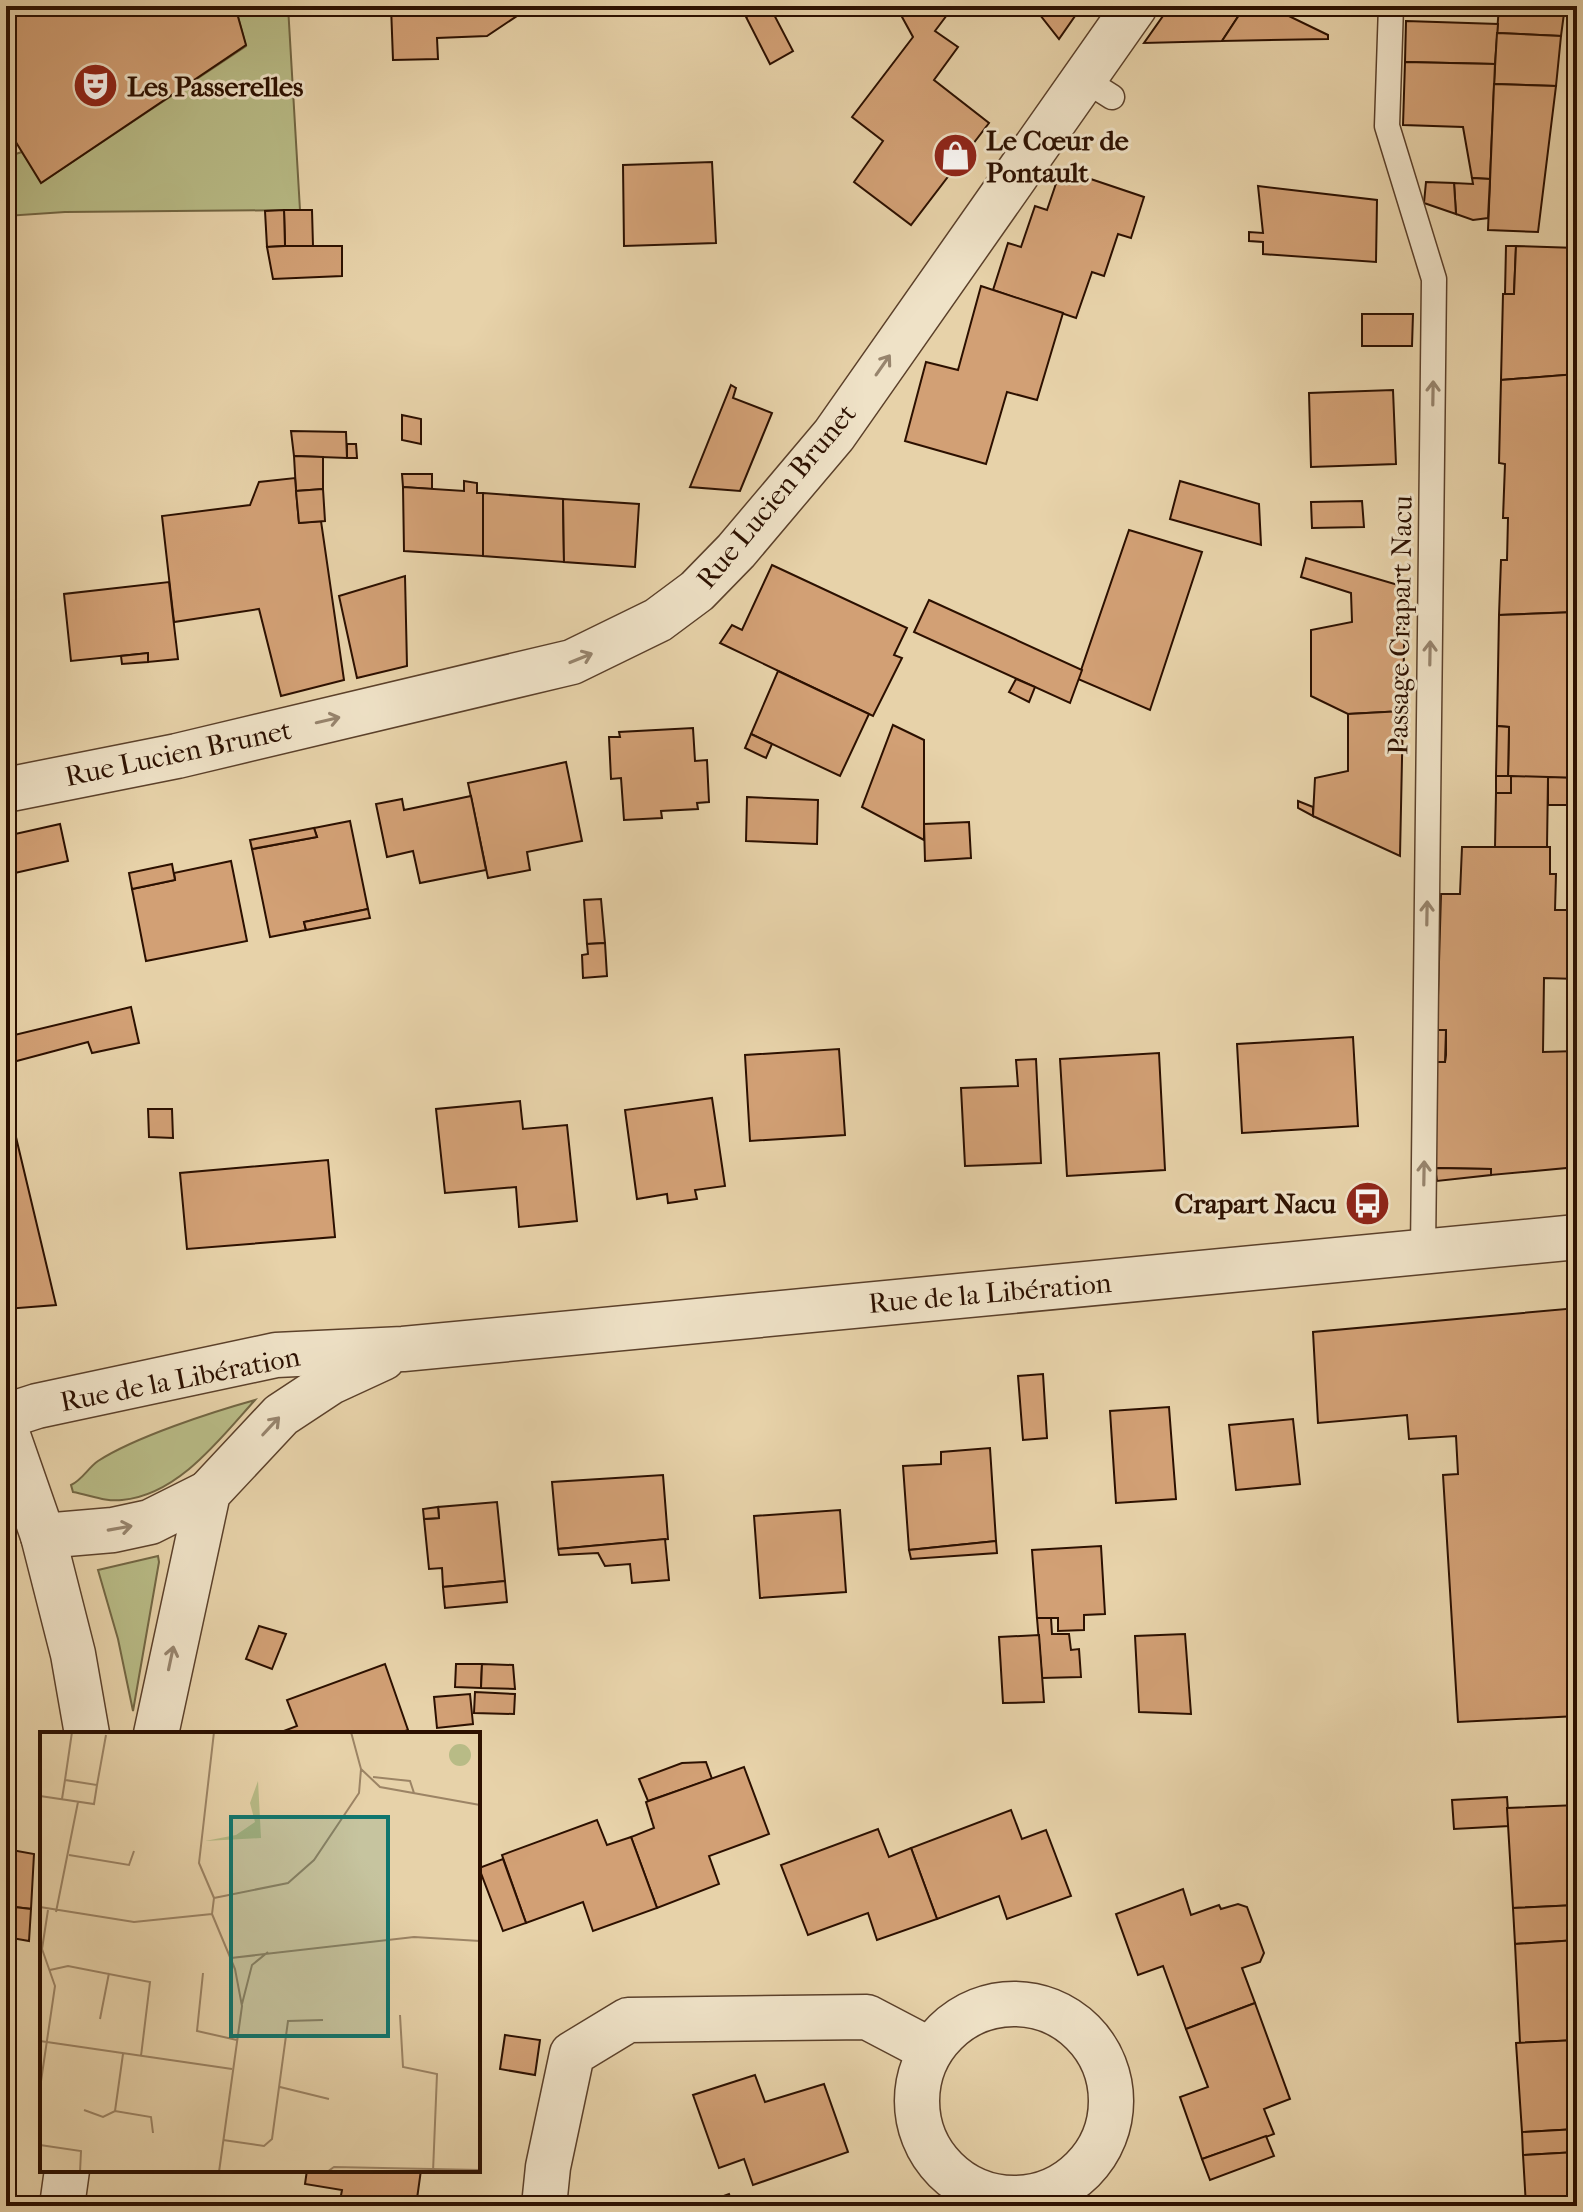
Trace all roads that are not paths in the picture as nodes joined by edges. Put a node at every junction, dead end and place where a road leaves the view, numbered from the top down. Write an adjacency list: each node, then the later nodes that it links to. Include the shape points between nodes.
1 (1135, 6): 3 (street, Rue Lucien Brunet, one-way to 1, via 177,756 572,662 658,620 697,591 736,551 834,435 1097,87)
2 (1391, 6): 5 (lane, Passage Crapart Nacu, one-way to 2, via 1434,279 1387,126)
3 (6, 790)
4 (1577, 1237): 5 (street, Rue de la Libération)
5 (1423, 1251): 6 (street, Rue de la Libération)
6 (403, 1349): 7 (street, Rue de la Libération, via 276,1355); 9 (street, Rue de la Libération, one-way to 6, via 281,1415 331,1382)
7 (6, 1416)
8 (6, 1430): 10 (street)
9 (208, 1493): 10 (street, Rue de la Libération, one-way to 9, via 150,1522); 12 (street, one-way to 9)
10 (43, 1536): 11 (street)
11 (87, 1732)
12 (156, 1732)
13 (930, 2050): 13 (street, via 919,2078 917,2109 924,2138 939,2164 963,2184 991,2195 1022,2197 1052,2190 1078,2175 1097,2151 1109,2123 1111,2093 1104,2063 1088,2037 1065,2018 1037,2006 1006,2004 976,2011 950,2027); 16 (street, via 867,2017 628,2020 572,2054)
14 (67, 2172): 15 (street)
15 (62, 2206)
16 (544, 2206)

